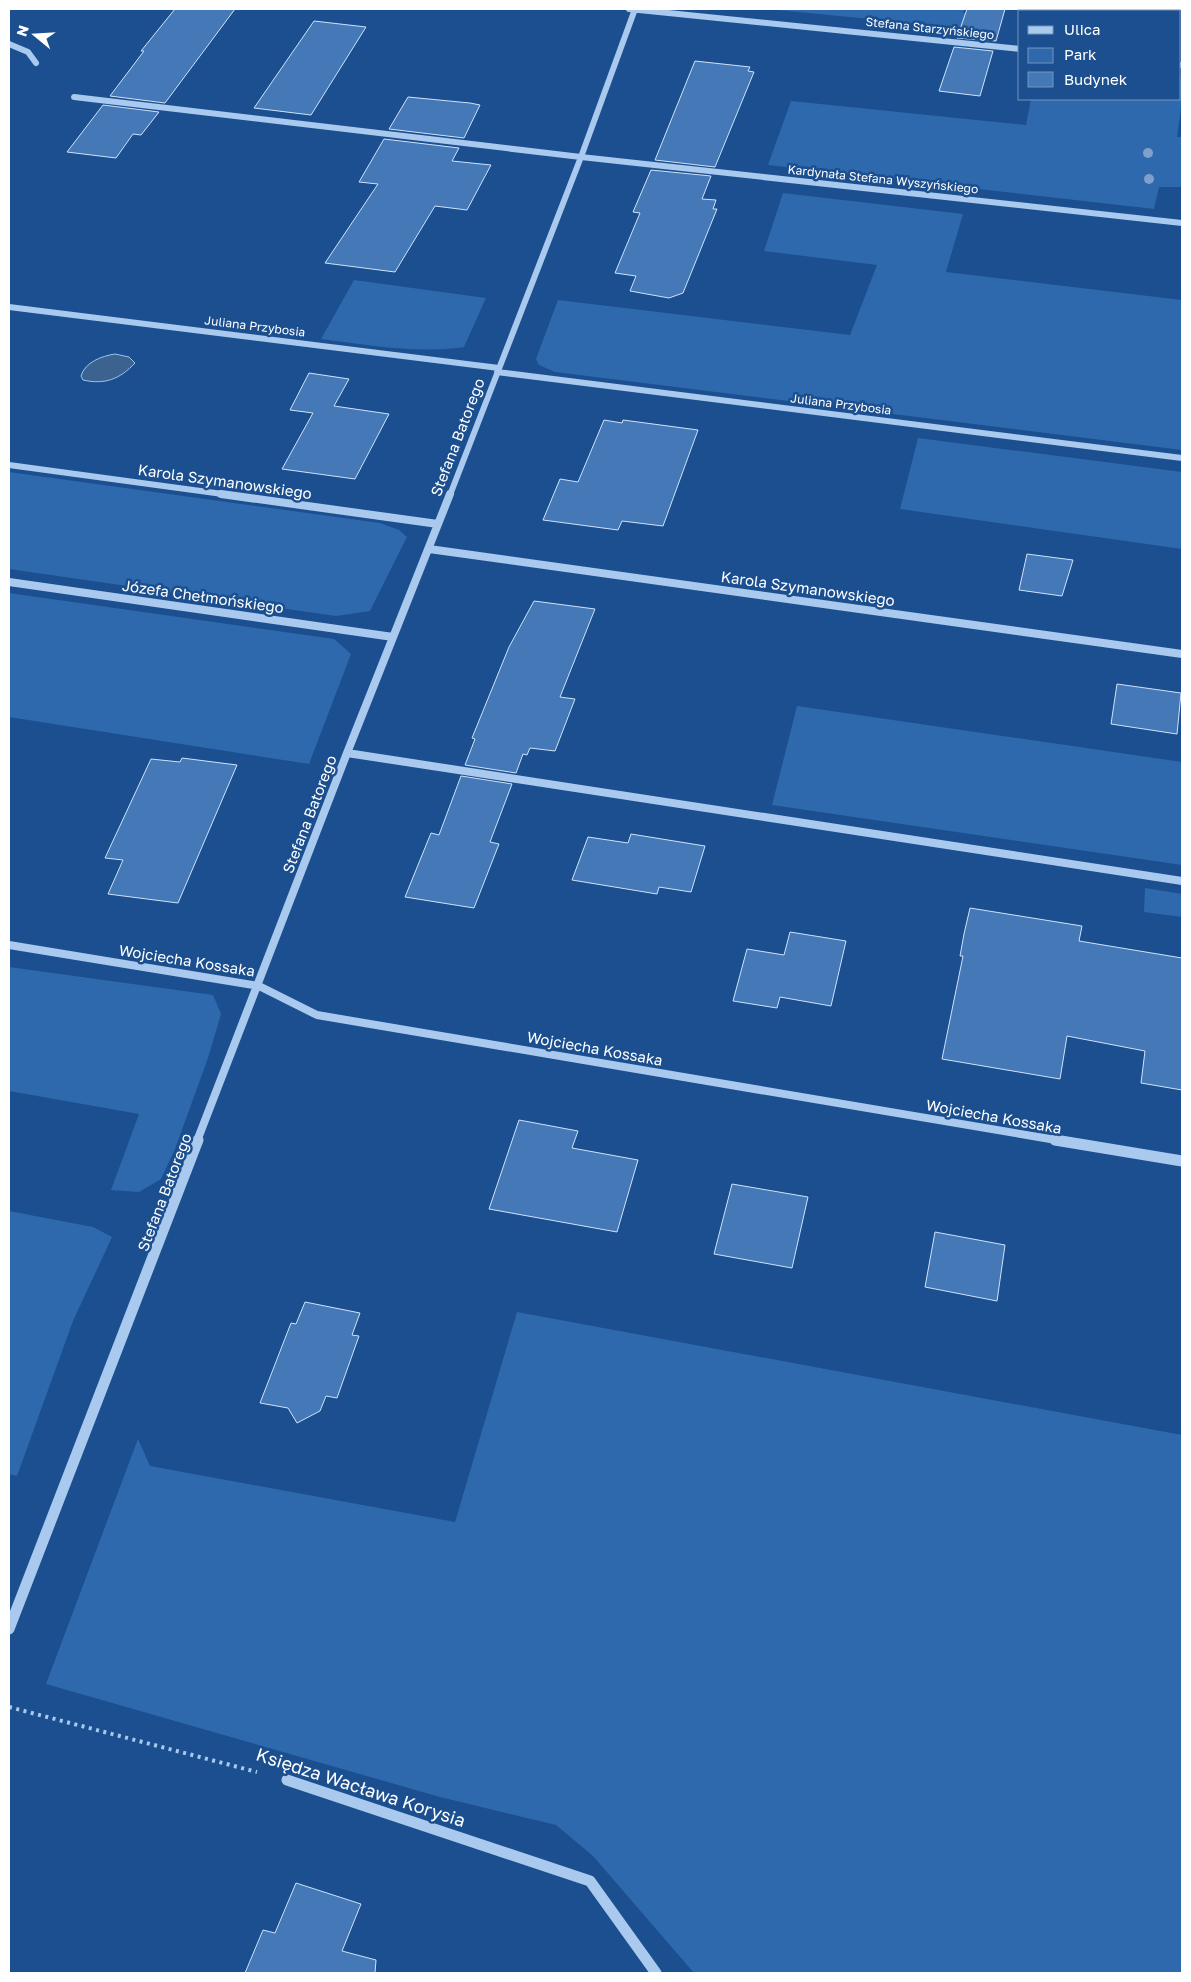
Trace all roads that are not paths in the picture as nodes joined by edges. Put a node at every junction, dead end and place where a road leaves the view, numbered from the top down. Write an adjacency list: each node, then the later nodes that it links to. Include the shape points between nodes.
1 (628, 9): 2 (street, Stefana Starzyńskiego)
2 (635, 9): 4 (street, Stefana Starzyńskiego); 7 (street, Stefana Batorego)
3 (9, 44): 5 (street, via 28,52)
4 (1018, 48)
5 (36, 64)
6 (74, 97): 7 (street, Kardynała Stefana Wyszyńskiego)
7 (581, 157): 8 (street, Kardynała Stefana Wyszyńskiego); 10 (street, Stefana Batorego)
8 (1182, 223)
9 (9, 307): 10 (street, Juliana Przybosia)
10 (498, 370): 11 (street, Juliana Przybosia); 13 (street, Stefana Batorego)
11 (1182, 458)
12 (9, 465): 13 (street, Karola Szymanowskiego)
13 (438, 524): 14 (street, Stefana Batorego)
14 (429, 550): 16 (street, Stefana Batorego); 17 (street, Karola Szymanowskiego)
15 (9, 582): 16 (street, Józefa Chełmońskiego)
16 (393, 637): 18 (street, Stefana Batorego)
17 (1182, 654)
18 (347, 753): 19 (street); 21 (street, Stefana Batorego)
19 (1182, 881)
20 (9, 945): 21 (street, Wojciecha Kossaka)
21 (259, 986): 22 (street, Wojciecha Kossaka, via 317,1015); 23 (street, Stefana Batorego)
22 (1182, 1161)
23 (9, 1629)
24 (287, 1780): 25 (street, Księdza Wacława Korysia, via 590,1881)
25 (656, 1973)

